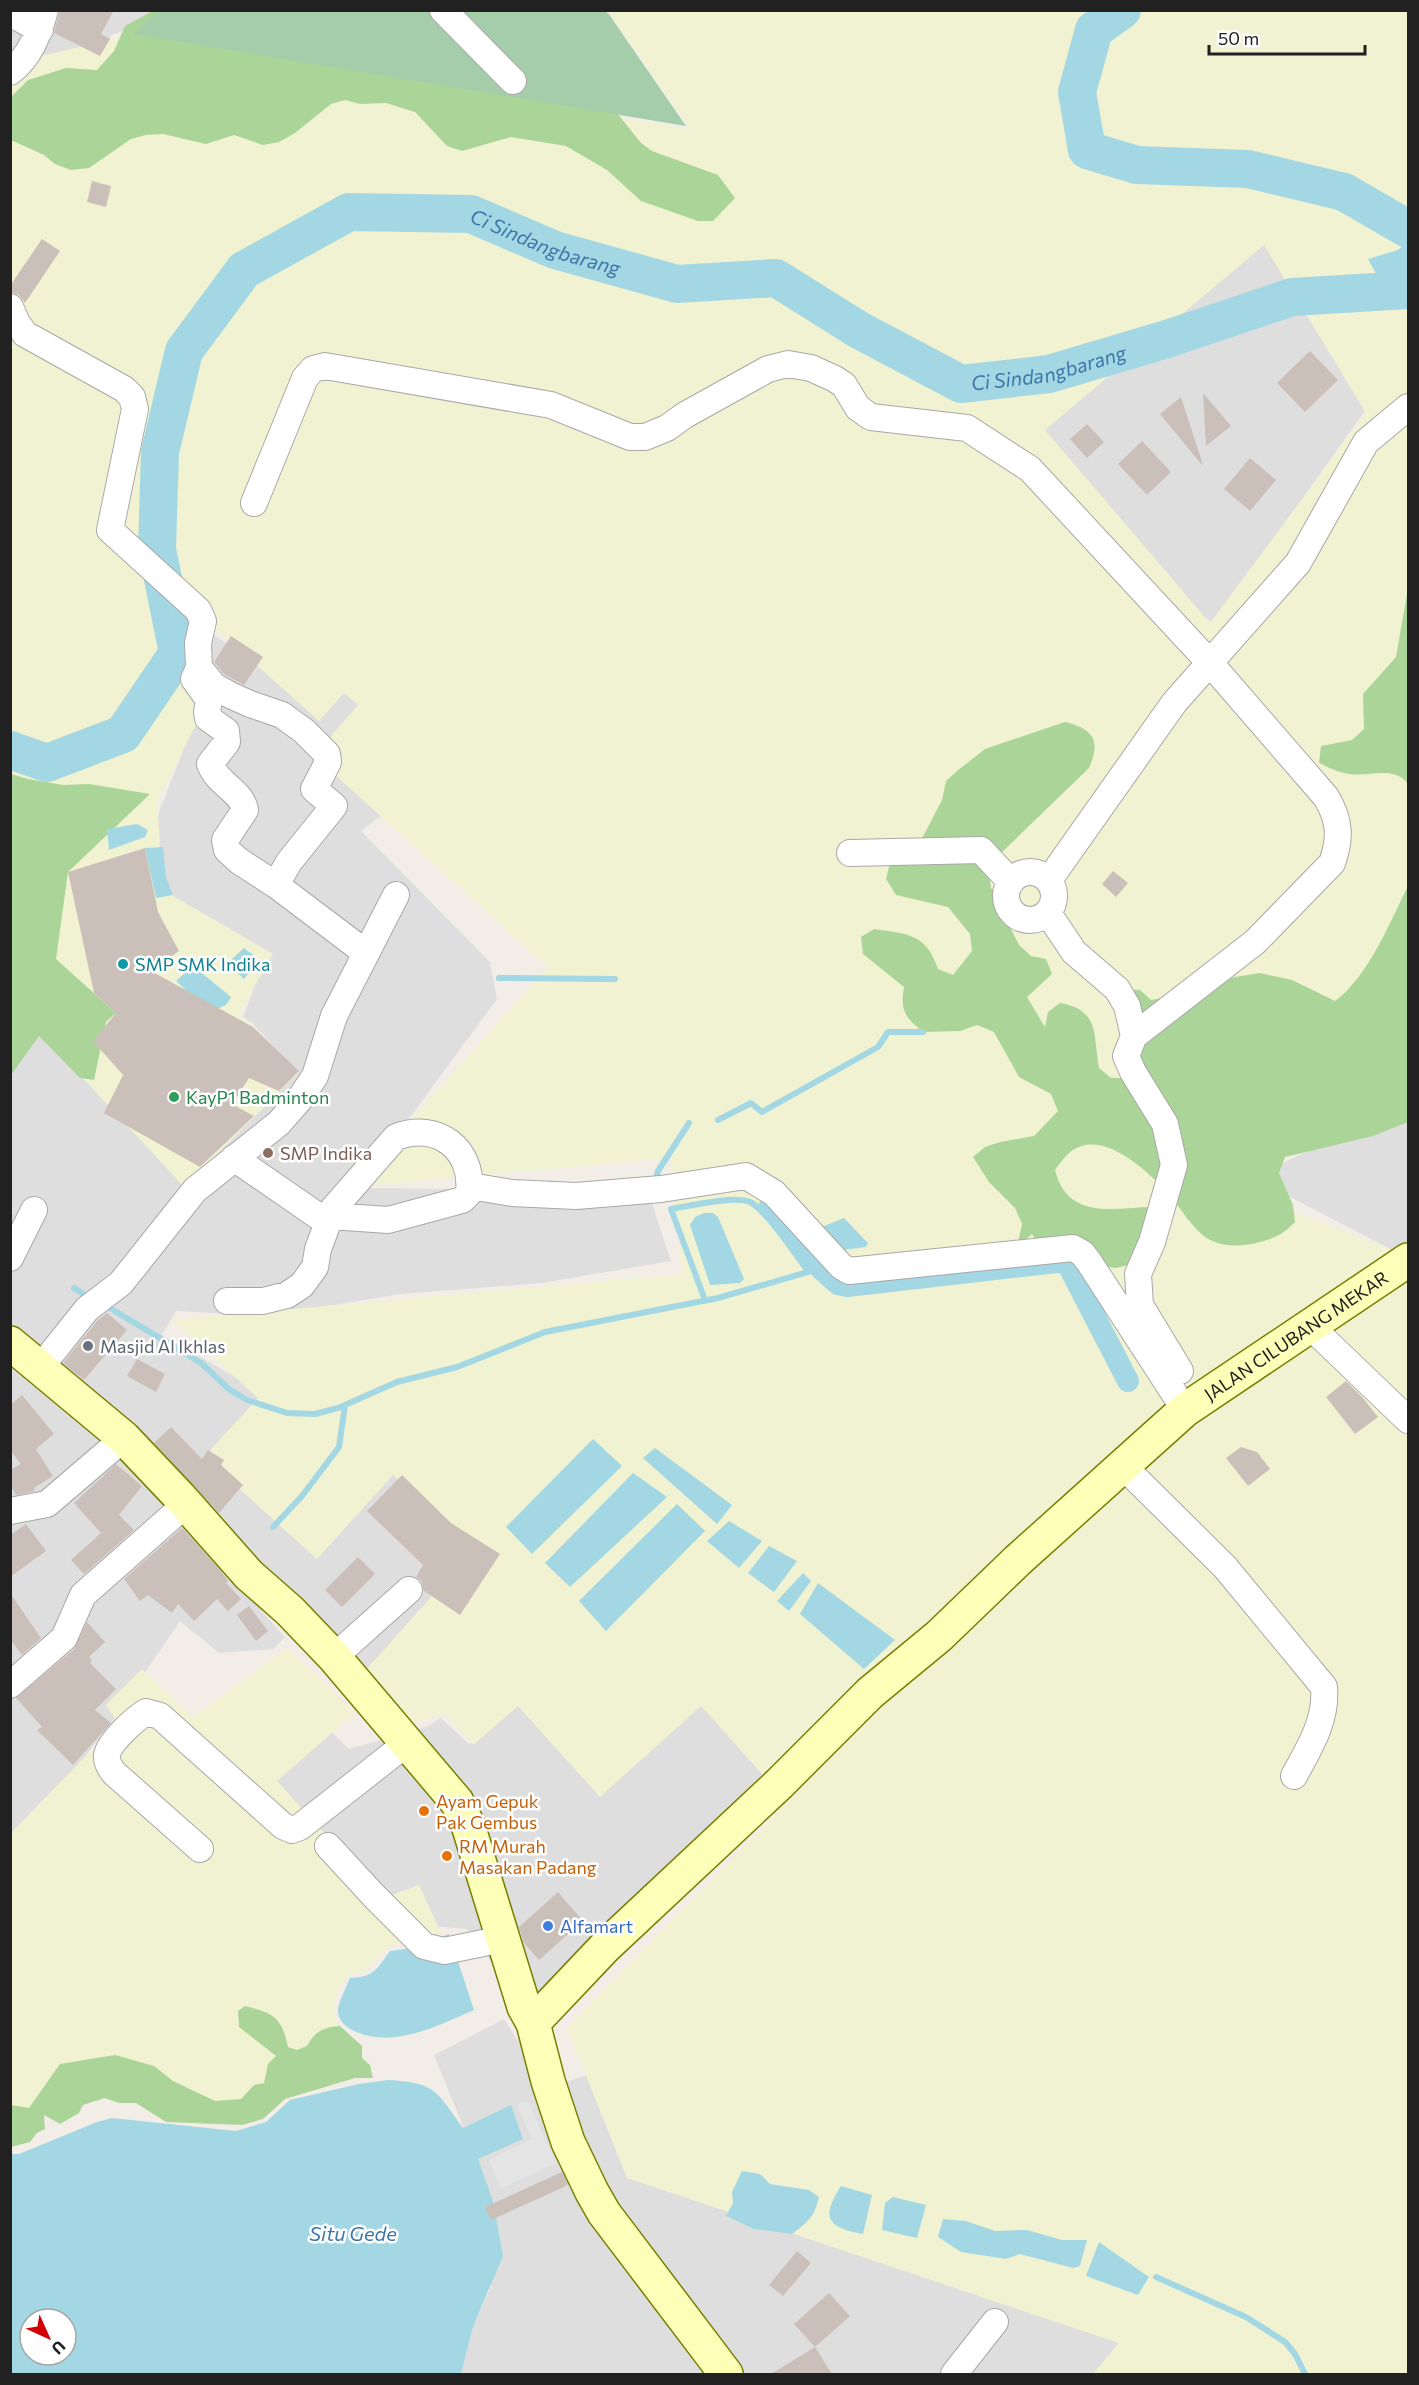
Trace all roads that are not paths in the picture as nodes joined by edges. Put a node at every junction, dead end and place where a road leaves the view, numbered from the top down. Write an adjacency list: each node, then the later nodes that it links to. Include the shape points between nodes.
1 (443, 10): 5 (street)
2 (10, 12): 3 (street)
3 (42, 20): 4 (street, via 27,54)
4 (10, 72)
5 (513, 81)
6 (10, 307): 10 (street, via 25,334 132,397 135,409 110,530 198,610 202,621)
7 (1408, 407): 9 (street, via 1366,442 1298,563)
8 (254, 503): 9 (street, via 305,378 314,369 325,366 551,405 630,437 645,437 768,369 788,364 811,368 835,379 844,385 858,408 872,417 968,428 1030,469)
9 (1210, 663): 12 (street, via 1174,703); 18 (street, via 1326,797 1339,826 1339,846 1332,863 1256,942)
10 (199, 668): 14 (street, via 194,679 209,700 208,718 226,731 227,742 210,764 214,776 244,801 245,810 225,840 227,850); 14 (street, via 214,686 282,714 327,754 326,771 314,789 334,806 289,862)
11 (850, 853): 13 (street, via 981,850)
12 (1049, 880): 13 (street, via 1036,872 1022,873); 16 (street, via 1055,897)
13 (1011, 882): 16 (street, via 1006,899 1014,915 1032,921)
14 (276, 885): 17 (street)
15 (396, 895): 17 (street)
16 (1048, 913): 18 (street, via 1074,952 1117,989)
17 (366, 953): 19 (street, via 334,1016 315,1076 279,1123)
18 (1134, 1036): 28 (street, via 1126,1056 1165,1124 1174,1165 1152,1242 1138,1274 1140,1305)
19 (234, 1158): 22 (street); 27 (street, via 195,1190 121,1283)
20 (470, 1186): 22 (street, via 462,1200 388,1220); 22 (street, via 460,1151 436,1134 408,1132 396,1137); 28 (street, via 512,1193 576,1196 746,1176 769,1189 849,1271 1073,1248 1082,1252)
21 (34, 1210): 23 (street)
22 (324, 1216): 25 (street, via 315,1267 302,1285 287,1295 263,1301)
23 (10, 1258)
24 (1408, 1260): 26 (street, JALAN CILUBANG MEKAR)
25 (227, 1301)
26 (1310, 1326): 28 (street, JALAN CILUBANG MEKAR); 29 (street)
27 (19, 1353): 30 (street)
28 (1192, 1406): 31 (street, JALAN CILUBANG MEKAR)
29 (1408, 1420)
30 (124, 1438): 32 (street); 33 (street, via 47,1504)
31 (1122, 1465): 38 (street, via 1225,1567 1324,1688 1325,1704 1317,1732); 42 (street, JALAN CILUBANG MEKAR, via 939,1636 870,1693 765,1798 604,1947)
32 (186, 1504): 35 (street, via 249,1575 291,1611); 36 (street, via 83,1595 64,1638)
33 (10, 1511)
34 (409, 1590): 35 (street)
35 (334, 1657): 37 (street)
36 (10, 1685)
37 (407, 1743): 40 (street, via 292,1830 160,1716 146,1712 135,1719 106,1758 114,1773); 41 (street, via 457,1802)
38 (1294, 1776)
39 (328, 1846): 41 (street, via 424,1946 444,1951)
40 (200, 1849)
41 (503, 1939): 42 (street, via 524,2007)
42 (533, 2023): 44 (street, via 568,2142 592,2192)
43 (995, 2322): 45 (street)
44 (726, 2374)
45 (954, 2374)

